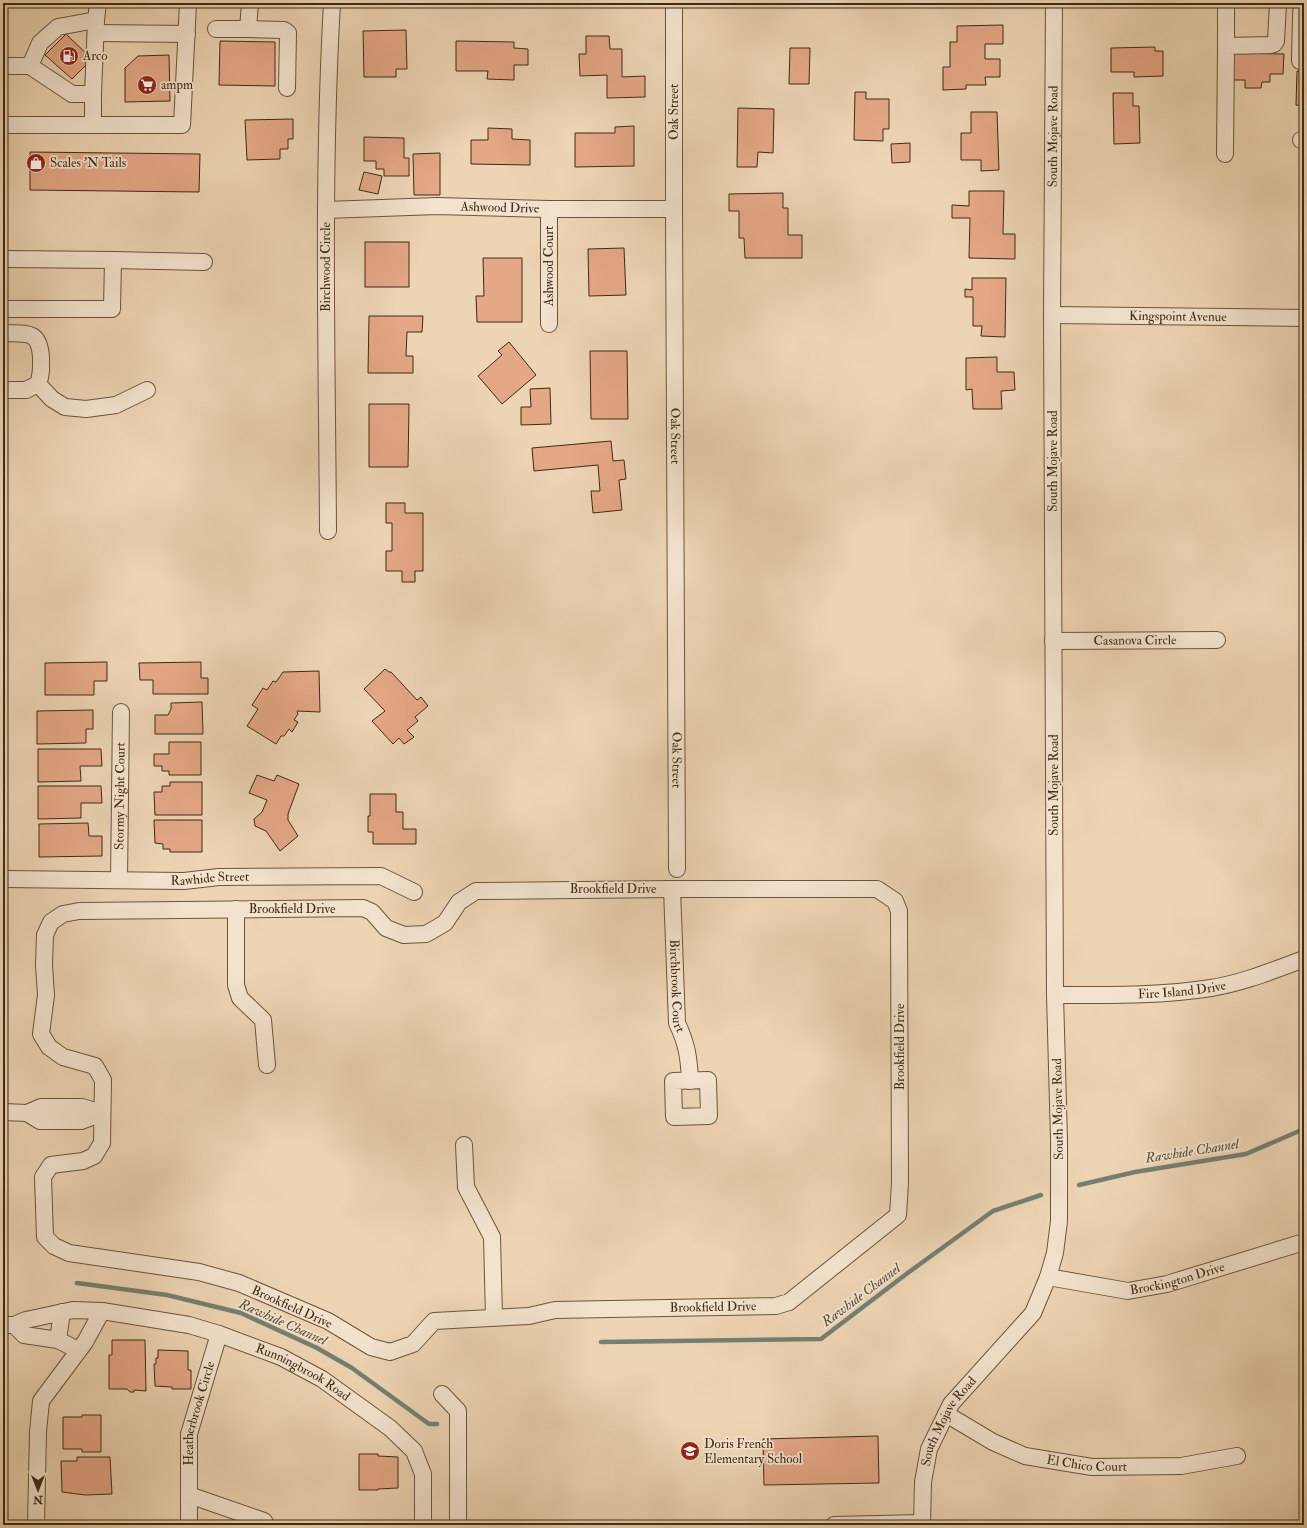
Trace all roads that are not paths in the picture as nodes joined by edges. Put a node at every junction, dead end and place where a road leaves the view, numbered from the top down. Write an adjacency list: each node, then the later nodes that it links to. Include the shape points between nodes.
1 (98, 3): 10 (street)
2 (188, 3): 13 (street)
3 (250, 3): 12 (street)
4 (332, 3): 25 (street, Birchwood Circle)
5 (674, 3): 23 (street, Oak Street)
6 (1054, 3): 30 (street, South Mojave Road)
7 (1226, 3): 14 (street)
8 (1278, 3): 14 (street, via 1274,44)
9 (1302, 3): 15 (street)
10 (96, 26): 13 (street); 17 (street, via 58,27 40,43); 19 (street)
11 (216, 29): 12 (street)
12 (248, 29): 18 (street, via 284,30 288,33)
13 (187, 34): 21 (street, via 182,126)
14 (1226, 46): 22 (street)
15 (1300, 61)
16 (3, 66): 17 (street)
17 (30, 66): 19 (street, via 72,94)
18 (287, 88)
19 (93, 94): 21 (street)
20 (3, 125): 21 (street)
21 (93, 125)
22 (1225, 154)
23 (674, 208): 24 (street, Ashwood Drive); 41 (street, Oak Street)
24 (549, 209): 25 (street, Ashwood Drive, via 437,206); 32 (street, Ashwood Court)
25 (326, 210): 37 (street, Birchwood Circle)
26 (3, 259): 27 (street)
27 (113, 260): 28 (street); 29 (street, via 112,309)
28 (204, 262)
29 (3, 309)
30 (1052, 315): 31 (street, Kingspoint Avenue); 39 (street, South Mojave Road)
31 (1304, 318)
32 (549, 324)
33 (3, 333): 34 (street, via 25,334 36,338 40,345 42,373)
34 (38, 384): 35 (street, via 26,390); 36 (street, via 52,399 65,407 86,409 116,405)
35 (3, 390)
36 (147, 390)
37 (328, 531)
38 (1217, 640): 39 (street, Casanova Circle)
39 (1053, 641): 48 (street, South Mojave Road)
40 (121, 712): 43 (street, Stormy Night Court)
41 (678, 869)
42 (3, 879): 43 (street, Rawhide Street)
43 (119, 880): 45 (street, Rawhide Street, via 381,876)
44 (672, 889): 46 (street, Brookfield Drive, via 476,890 459,902 445,923 426,934 404,935 386,928 372,912 363,908); 50 (street, Birchbrook Court, via 677,1024 686,1043); 58 (street, Brookfield Drive, via 877,889 895,901 899,911 898,1215 788,1302 776,1306 555,1310 530,1316)
45 (414, 892)
46 (236, 909): 49 (street, via 236,985 240,998 263,1020); 52 (street, Brookfield Drive, via 79,911 63,914 51,922 45,935 46,995 42,1034 49,1047 63,1057 95,1066 103,1080)
47 (1304, 958): 48 (street, Fire Island Drive, via 1245,980 1212,988 1158,994)
48 (1055, 996): 55 (street, South Mojave Road, via 1059,1221 1055,1253)
49 (266, 1065)
50 (690, 1081)
51 (3, 1112): 52 (street, via 27,1113 40,1121 71,1114 81,1121)
52 (102, 1113): 58 (street, Brookfield Drive, via 102,1143 94,1156 83,1161 51,1165 43,1176 45,1237 54,1246 70,1253 199,1272 239,1284 328,1321 371,1347 390,1352 413,1344 434,1321)
53 (464, 1145): 58 (street, via 466,1187 492,1237)
54 (1304, 1242): 55 (street, Brockington Drive, via 1167,1284 1128,1291)
55 (1048, 1277): 64 (street, South Mojave Road, via 1033,1312 951,1404)
56 (102, 1311): 57 (street, Runningbrook Road); 60 (street, Runningbrook Road, via 189,1325); 62 (street)
57 (62, 1312): 59 (street, Runningbrook Road); 61 (street)
58 (494, 1317)
59 (8, 1325): 61 (street, Runningbrook Road, via 24,1335)
60 (219, 1334): 66 (street, Heatherbrook Circle, via 189,1434); 71 (street, Runningbrook Road, via 281,1357 322,1379 390,1428 414,1451 423,1474)
61 (58, 1340): 62 (street, Runningbrook Road)
62 (78, 1350): 68 (street, via 41,1401)
63 (442, 1394): 72 (street, via 458,1411)
64 (946, 1414): 65 (street, El Chico Court, via 993,1442 1025,1456 1092,1467 1181,1466); 67 (street, South Mojave Road, via 929,1449 923,1482)
65 (1237, 1456)
66 (189, 1495): 69 (street, Heatherbrook Circle); 70 (street, via 264,1521)
67 (922, 1524): 73 (street)
68 (36, 1525)
69 (189, 1525)
70 (266, 1525)
71 (423, 1525)
72 (458, 1525)
73 (834, 1525)

